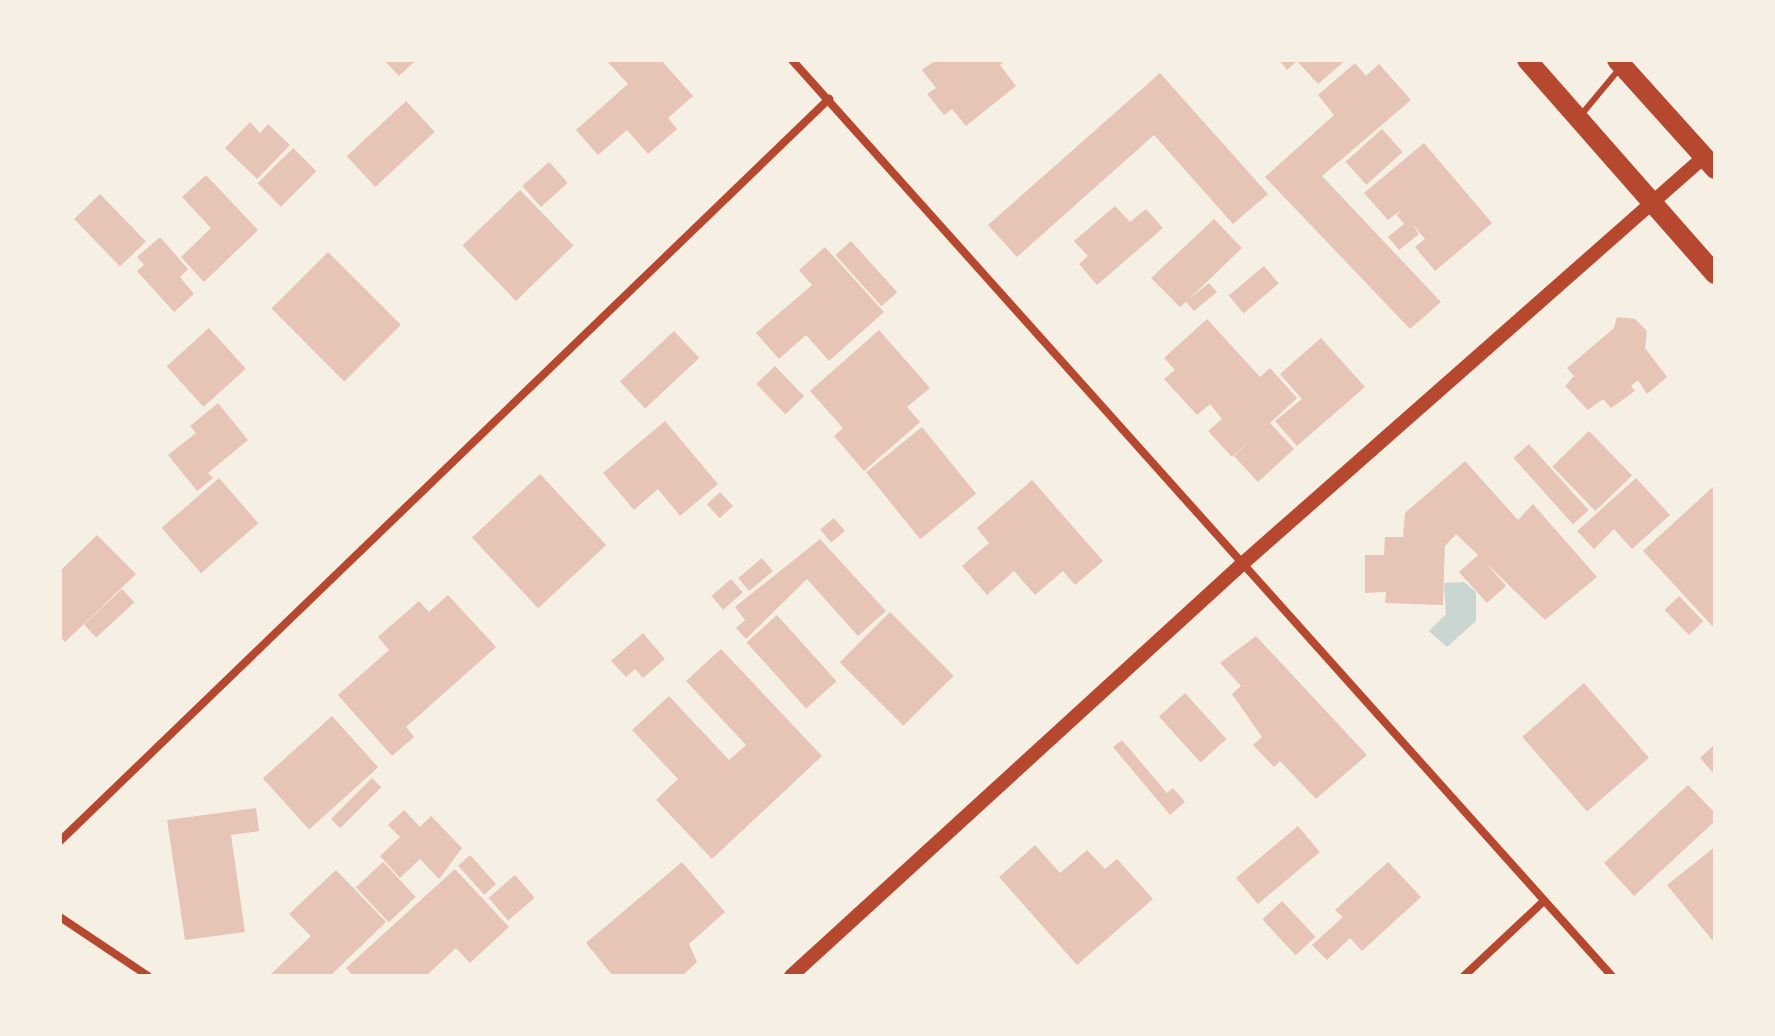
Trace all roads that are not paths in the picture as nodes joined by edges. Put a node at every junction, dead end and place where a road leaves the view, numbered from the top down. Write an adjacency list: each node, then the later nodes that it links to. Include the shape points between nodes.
1 (792, 60): 4 (street)
2 (1527, 60): 5 (main road)
3 (1621, 62): 5 (lane); 6 (main road)
4 (829, 99): 9 (street); 10 (street)
5 (1579, 118): 7 (main road)
6 (1710, 163): 7 (street)
7 (1652, 204): 8 (main road); 9 (street)
8 (1715, 274)
9 (1241, 565): 11 (street); 14 (street)
10 (60, 841)
11 (1544, 901): 15 (street); 16 (street)
12 (60, 917): 13 (street)
13 (148, 976)
14 (791, 976)
15 (1464, 976)
16 (1612, 976)

